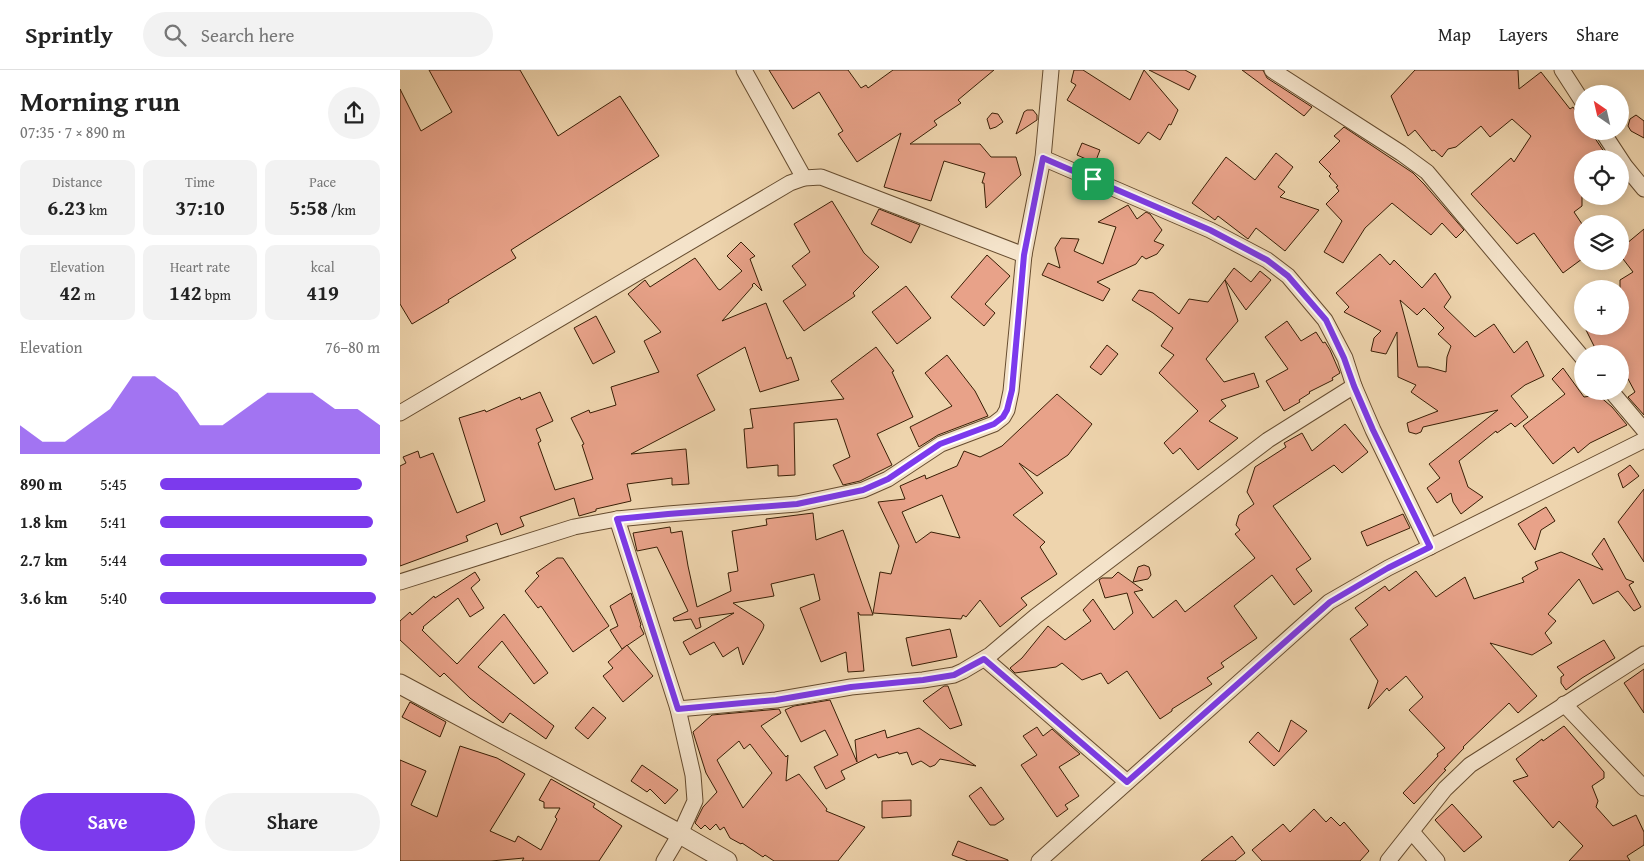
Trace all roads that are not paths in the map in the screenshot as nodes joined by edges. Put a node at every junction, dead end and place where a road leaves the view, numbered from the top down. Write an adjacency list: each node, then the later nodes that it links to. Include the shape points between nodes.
1 (744, 70): 8 (street)
2 (1051, 70): 7 (street)
3 (1272, 70): 11 (street, via 1427,172)
4 (1562, 70): 5 (street)
5 (1574, 89)
6 (1608, 140): 9 (street)
7 (1043, 158): 10 (street); 12 (street, via 1210,230 1267,260 1288,276 1326,320)
8 (804, 178): 10 (street, via 822,177); 14 (street, via 790,183)
9 (1644, 188)
10 (1024, 255): 17 (street, via 1012,390 1007,410 994,424 940,444 888,479 863,490 797,504)
11 (1574, 347)
12 (1354, 386): 18 (street); 21 (street, via 1268,440)
13 (1619, 400): 15 (street)
14 (400, 413)
15 (1644, 430)
16 (1644, 440): 18 (street)
17 (617, 519): 19 (street, via 574,527); 24 (street)
18 (1430, 547): 25 (street, via 1330,602)
19 (400, 582)
20 (1644, 654): 23 (street)
21 (984, 659): 24 (street, via 954,675 776,700); 25 (street)
22 (400, 684): 28 (street)
23 (1564, 704): 26 (street); 27 (street, via 1470,765 1445,789)
24 (678, 709): 28 (street, via 693,775 695,802)
25 (1127, 782): 31 (street)
26 (1644, 788)
27 (1412, 832): 32 (street); 33 (street)
28 (680, 834): 29 (street); 30 (street)
29 (664, 861)
30 (727, 861)
31 (1039, 861)
32 (1388, 861)
33 (1438, 861)

